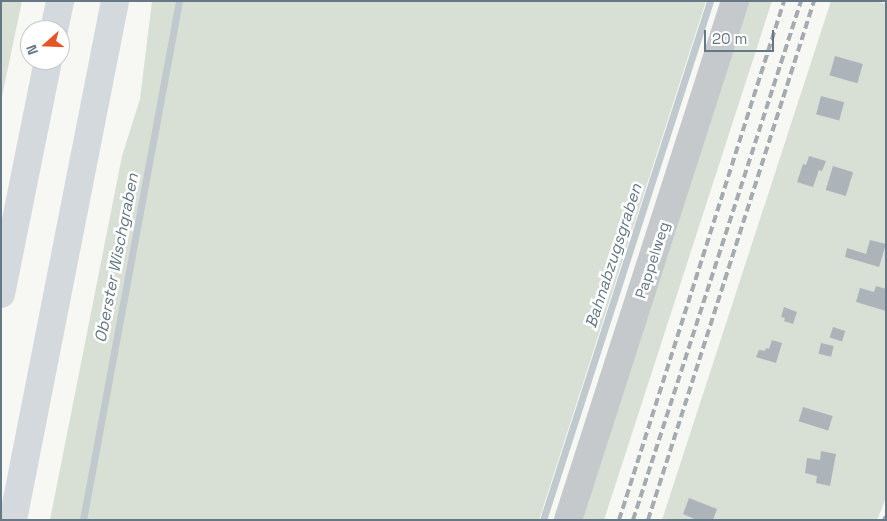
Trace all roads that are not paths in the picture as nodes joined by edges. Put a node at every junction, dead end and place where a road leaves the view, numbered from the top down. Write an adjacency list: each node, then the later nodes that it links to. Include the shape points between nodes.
1 (60, 1): 4 (highway)
2 (115, 1): 7 (highway)
3 (735, 1): 8 (street, Pappelweg)
4 (56, 20)
5 (46, 70): 6 (highway)
6 (1, 294)
7 (13, 520)
8 (568, 520)

